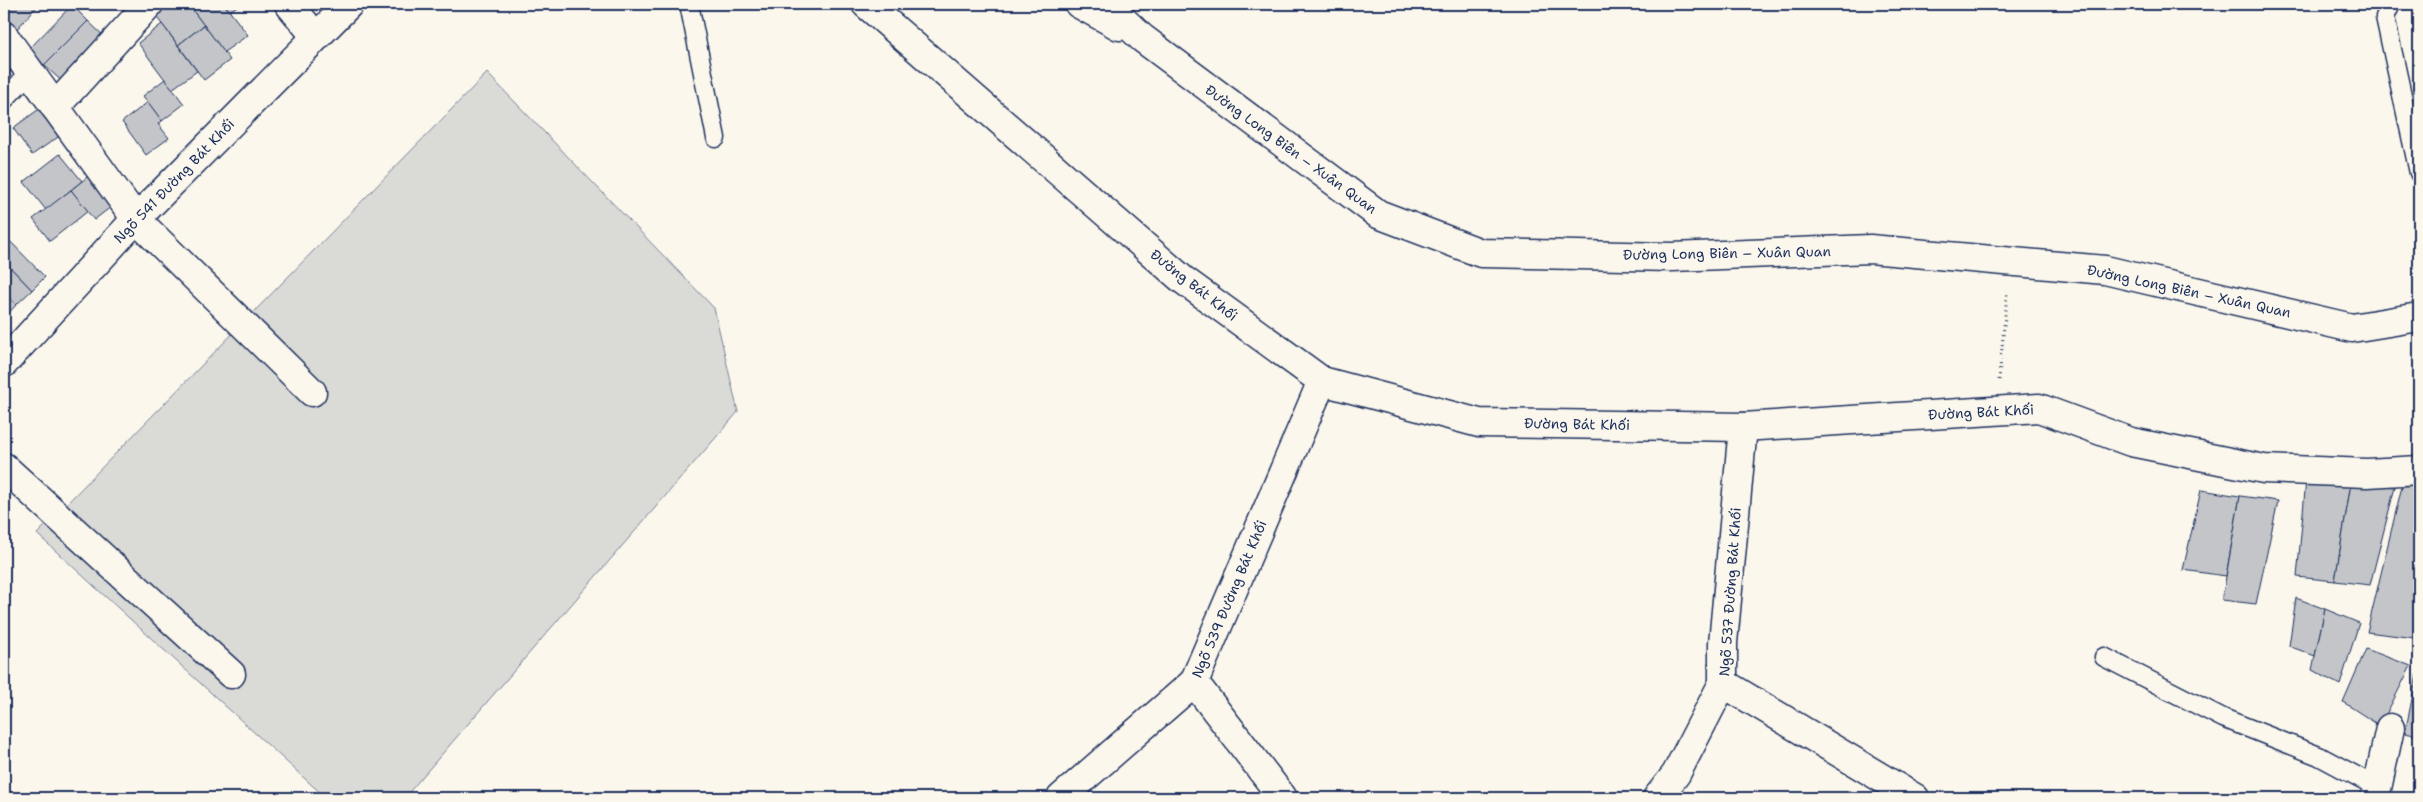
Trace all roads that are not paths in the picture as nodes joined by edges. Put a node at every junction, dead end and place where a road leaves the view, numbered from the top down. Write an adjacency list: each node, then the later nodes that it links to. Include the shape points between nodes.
1 (149, 4): 14 (street)
2 (289, 4): 10 (street)
3 (349, 4): 10 (street, Ngõ 541 Đường Bát Khối)
4 (689, 4): 15 (lane)
5 (866, 4): 20 (street, Đường Bát Khối, via 1182,279)
6 (1079, 4): 11 (street)
7 (1106, 4): 11 (street, Đường Long Biên – Xuân Quan)
8 (2391, 4): 16 (lane, via 2385,17)
9 (4, 36): 12 (street)
10 (316, 36): 17 (street, Ngõ 541 Đường Bát Khối)
11 (1142, 38): 18 (street, Đường Long Biên – Xuân Quan, via 1378,214 1481,253 1672,257 1870,249 2105,270 2352,328)
12 (31, 71): 13 (lane); 14 (street)
13 (4, 100)
14 (54, 107): 17 (street)
15 (716, 138)
16 (2419, 173)
17 (136, 219): 19 (street, Ngõ 541 Đường Bát Khối); 21 (street)
18 (2419, 318)
19 (4, 363)
20 (1322, 381): 22 (street, Đường Bát Khối, via 1479,423); 27 (street, Ngõ 539 Đường Bát Khối)
21 (312, 392)
22 (1743, 427): 24 (street, Đường Bát Khối, via 2039,408 2131,442 2264,469 2367,473); 28 (street, Ngõ 537 Đường Bát Khối, via 1723,643)
23 (4, 467): 26 (street)
24 (2419, 470)
25 (2104, 657): 30 (lane, via 2223,718 2319,756)
26 (231, 674)
27 (1194, 682): 32 (street, Ngõ 539 Đường Bát Khối); 33 (street)
28 (1724, 683): 31 (street); 34 (street, Ngõ 537 Đường Bát Khối, via 1676,774)
29 (2390, 728): 30 (street)
30 (2376, 792)
31 (1900, 794)
32 (1061, 798)
33 (1283, 798)
34 (1657, 798)

